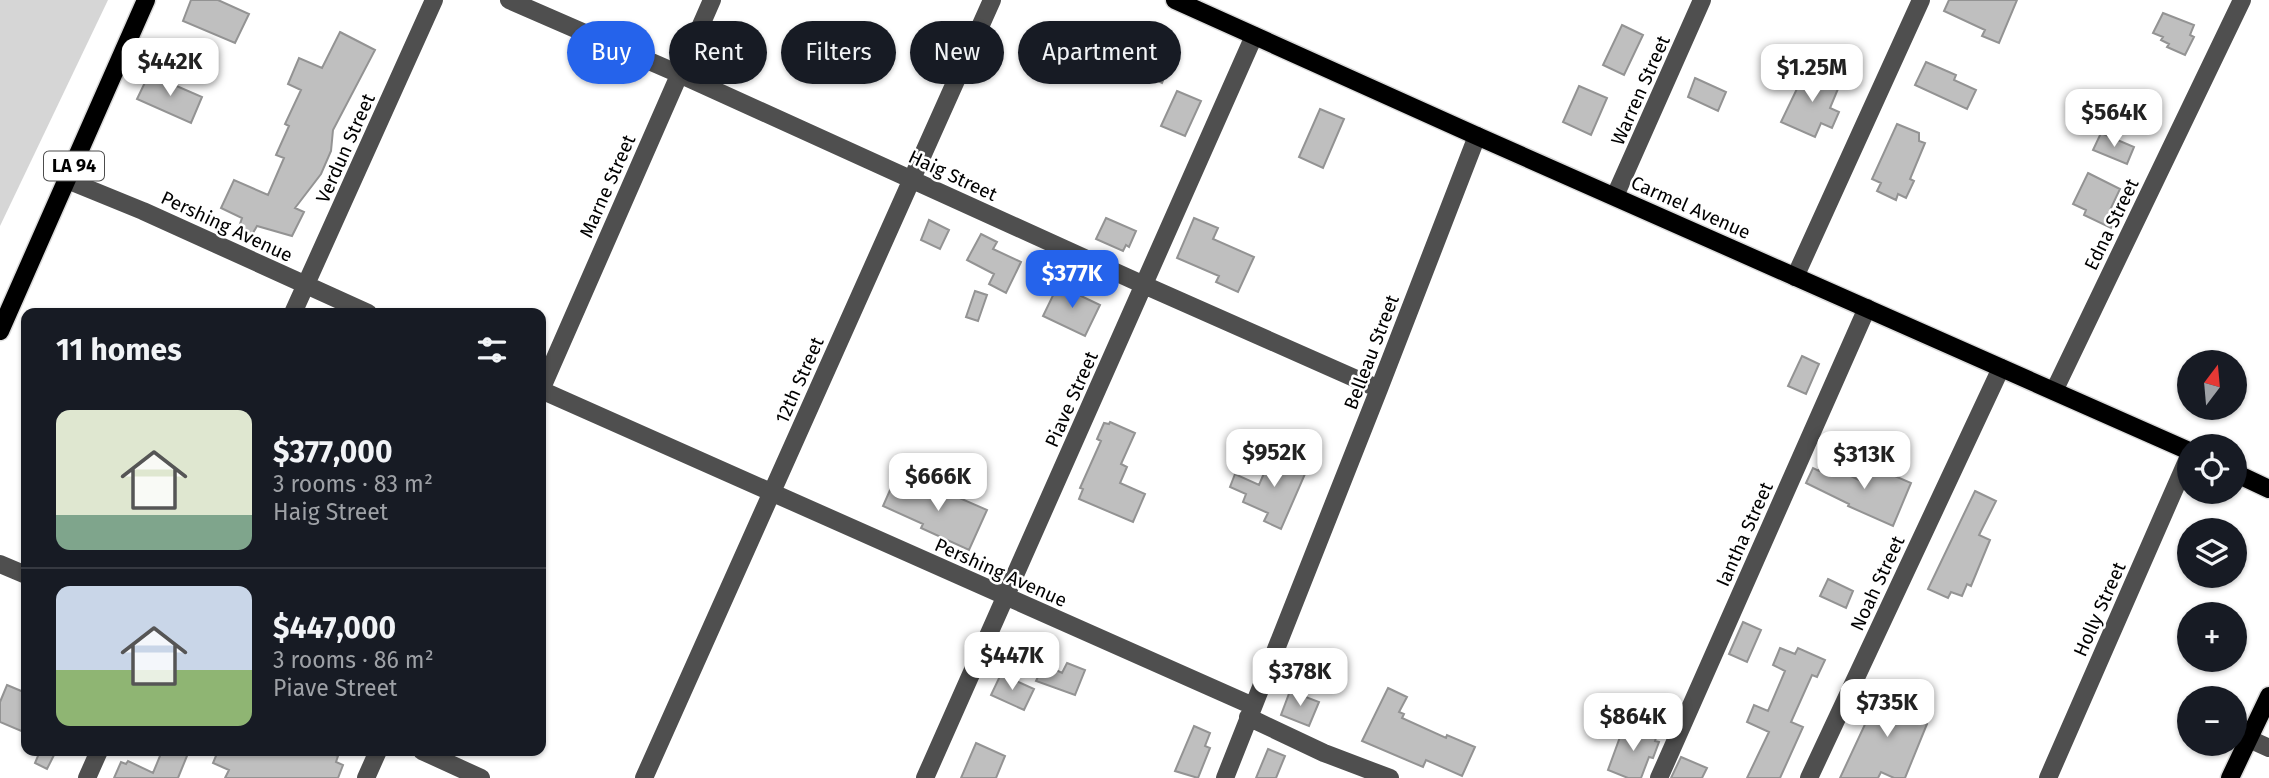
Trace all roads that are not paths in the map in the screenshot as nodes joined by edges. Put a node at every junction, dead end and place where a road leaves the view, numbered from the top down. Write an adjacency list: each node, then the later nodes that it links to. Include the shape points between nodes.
1 (146, 0): 17 (main road, LA 94)
2 (434, 0): 21 (street, Verdun Street)
3 (509, 0): 12 (street, Haig Street)
4 (712, 0): 10 (street, Marne Street)
5 (992, 0): 16 (street, 12th Street)
6 (1175, 0): 11 (main road, Carmel Avenue)
7 (1702, 0): 18 (street, Warren Street)
8 (1921, 0): 19 (street)
9 (2242, 0): 29 (street, Edna Street)
10 (703, 21)
11 (1254, 36): 15 (main road, Carmel Avenue); 20 (street, Piave Street)
12 (669, 70)
13 (675, 84): 27 (street, Marne Street)
14 (701, 84): 16 (street, Haig Street)
15 (1476, 136): 18 (main road, Carmel Avenue); 28 (street, Belleau Street)
16 (912, 178): 20 (street, Haig Street); 35 (street, 12th Street)
17 (67, 180): 21 (street, Pershing Avenue); 25 (main road, LA 94)
18 (1615, 196): 19 (main road, Carmel Avenue)
19 (1795, 277): 24 (main road, Carmel Avenue)
20 (1144, 285): 28 (street, Haig Street); 38 (street, Piave Street)
21 (306, 286): 22 (street, Verdun Street); 23 (street, Pershing Avenue)
22 (295, 308)
23 (357, 308)
24 (1867, 308): 26 (main road, Carmel Avenue); 54 (street, Iantha Street)
25 (1, 327)
26 (2001, 368): 29 (main road, Carmel Avenue); 55 (street, Noah Street)
27 (546, 379)
28 (1379, 389): 40 (street, Belleau Street)
29 (2054, 391): 31 (main road, Carmel Avenue)
30 (546, 392): 35 (street, Pershing Avenue)
31 (2177, 448)
32 (2247, 479): 34 (main road)
33 (2177, 482): 56 (street, Holly Street)
34 (2269, 489)
35 (771, 493): 38 (street, Pershing Avenue); 50 (street, 12th Street)
36 (0, 564): 37 (street)
37 (21, 573)
38 (1006, 597): 40 (street, Pershing Avenue); 51 (street, Piave Street)
39 (2269, 696): 41 (main road)
40 (1250, 711): 52 (street, Belleau Street); 53 (street, Pershing Avenue, via 1324,753)
41 (2247, 738): 42 (street)
42 (2269, 748)
43 (97, 756): 47 (street)
44 (377, 756): 48 (street)
45 (433, 756): 49 (street)
46 (2239, 756): 57 (main road)
47 (87, 778)
48 (366, 778)
49 (481, 778)
50 (644, 778)
51 (925, 778)
52 (1225, 778)
53 (1390, 778)
54 (1659, 778)
55 (1809, 778)
56 (2048, 778)
57 (2230, 778)

